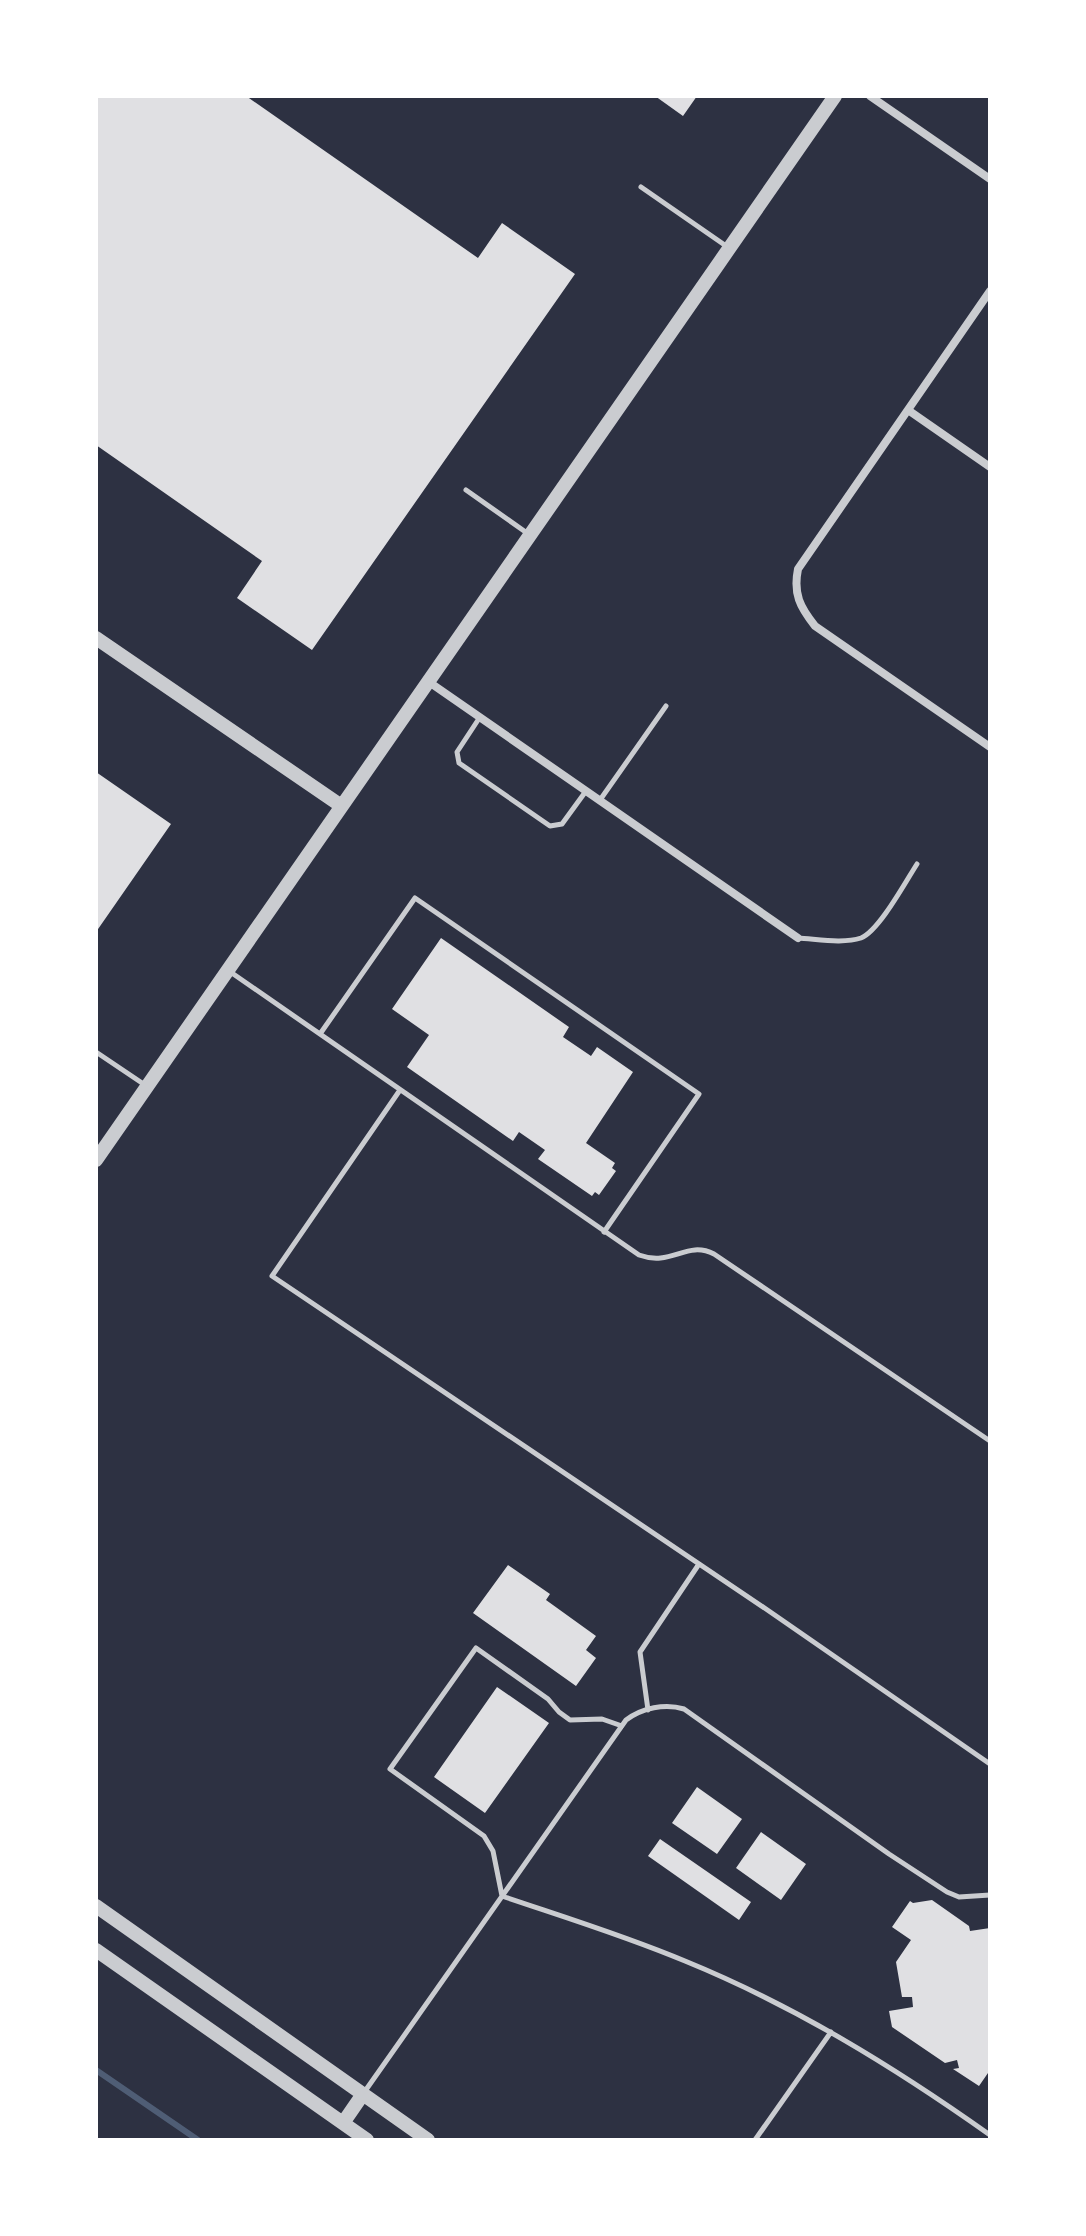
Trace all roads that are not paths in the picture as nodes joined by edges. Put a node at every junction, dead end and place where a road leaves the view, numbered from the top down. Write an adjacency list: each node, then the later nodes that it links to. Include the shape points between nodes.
1 (835, 96): 5 (street)
2 (870, 96): 3 (street)
3 (990, 179)
4 (641, 187): 5 (lane)
5 (730, 248): 10 (street)
6 (990, 291): 7 (street)
7 (908, 410): 8 (street); 15 (street, via 798,569 794,587 800,607 815,626)
8 (990, 467)
9 (466, 490): 10 (lane)
10 (531, 535): 12 (street)
11 (96, 638): 18 (street)
12 (429, 682): 14 (street); 18 (street)
13 (666, 706): 17 (lane)
14 (480, 717): 16 (street); 16 (lane, via 457,752 459,763 550,826 562,824)
15 (990, 747)
16 (586, 790): 17 (street)
17 (600, 800): 20 (street)
18 (340, 805): 21 (street)
19 (917, 864): 20 (lane, via 864,937)
20 (798, 938)
21 (227, 970): 22 (lane); 24 (street)
22 (320, 1035): 25 (lane); 27 (lane, via 415,898 699,1094)
23 (96, 1052): 24 (lane)
24 (146, 1086): 26 (street)
25 (400, 1090): 27 (lane); 29 (lane, via 272,1276)
26 (96, 1160)
27 (604, 1232): 28 (lane, via 651,1259 692,1249 714,1254)
28 (990, 1441)
29 (699, 1564): 30 (lane, via 640,1652); 32 (lane)
30 (648, 1710): 31 (lane); 33 (lane, via 684,1709 947,1892 959,1897)
31 (622, 1726): 34 (lane); 34 (lane, via 602,1719 570,1720 476,1648 390,1769 484,1836 493,1851)
32 (990, 1764)
33 (990, 1895)
34 (502, 1896): 37 (lane, via 688,1962); 38 (lane)
35 (96, 1906): 38 (street)
36 (96, 1950): 39 (street)
37 (831, 2032): 40 (lane); 43 (lane)
38 (363, 2094): 39 (street); 42 (street)
39 (343, 2123): 41 (street)
40 (990, 2135)
41 (367, 2140)
42 (428, 2140)
43 (755, 2140)

